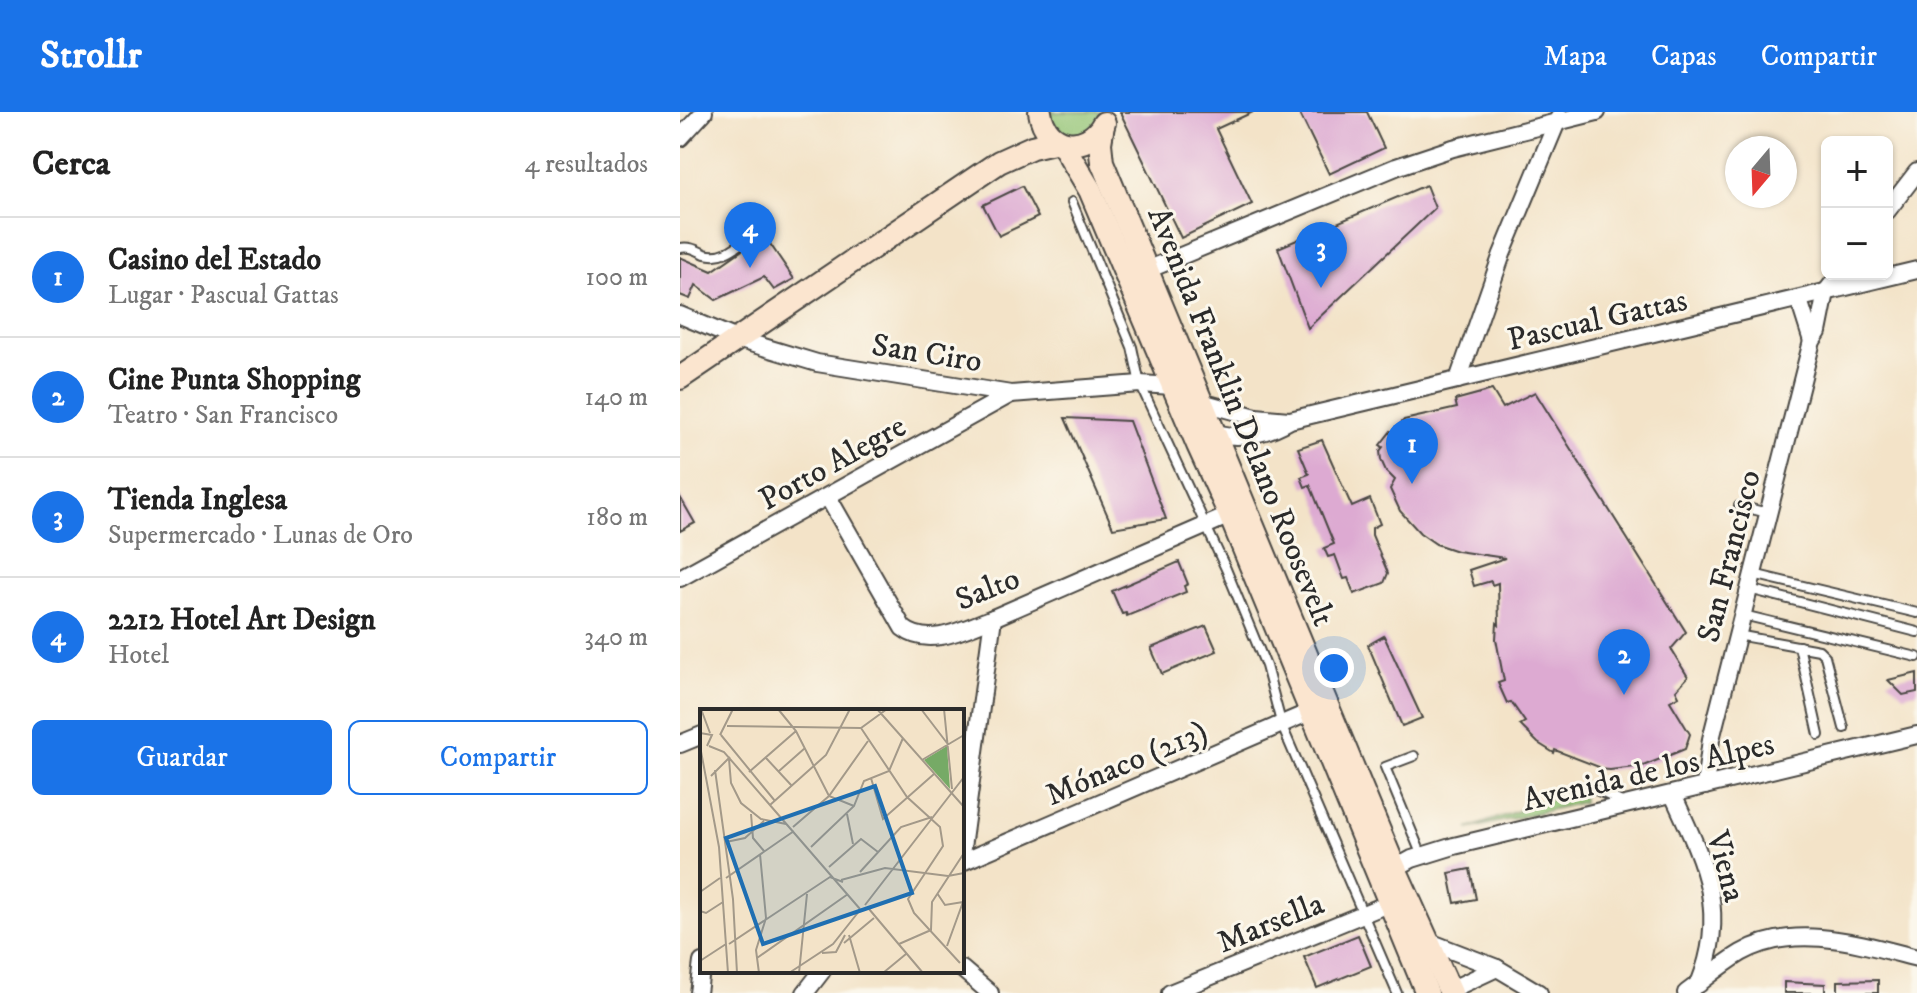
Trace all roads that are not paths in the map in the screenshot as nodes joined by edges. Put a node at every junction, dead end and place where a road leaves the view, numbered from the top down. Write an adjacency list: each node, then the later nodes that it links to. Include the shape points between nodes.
1 (704, 112): 6 (street)
2 (1038, 112): 7 (main road, Avenida Franklin Delano Roosevelt, via 1046,131); 8 (main road)
3 (1597, 112): 5 (street)
4 (1106, 116): 7 (main road, via 1098,133 1081,143); 14 (main road, Avenida Franklin Delano Roosevelt, via 1102,162)
5 (1559, 117): 14 (street, via 1396,167); 24 (street, via 1502,254)
6 (680, 138)
7 (1060, 142): 8 (main road); 22 (main road, Avenida Franklin Delano Roosevelt, via 1090,190)
8 (999, 162): 20 (main road)
9 (1917, 172): 11 (street)
10 (1072, 202): 25 (lane, via 1132,347)
11 (1889, 208)
12 (748, 238): 13 (lane, via 714,256)
13 (680, 248)
14 (1147, 270): 27 (main road, Avenida Franklin Delano Roosevelt)
15 (1917, 270): 17 (street, Pascual Gattas)
16 (1835, 280): 17 (street, San Francisco)
17 (1826, 292): 18 (street, Pascual Gattas); 21 (street, San Francisco)
18 (1799, 300): 21 (street); 24 (street, Pascual Gattas)
19 (680, 315): 20 (street, San Ciro)
20 (737, 339): 23 (main road); 26 (street, San Ciro, via 817,363)
21 (1812, 341): 32 (street, San Francisco)
22 (1169, 376): 25 (street, San Ciro); 29 (street, via 1177,378 1196,420); 33 (main road, Avenida Franklin Delano Roosevelt)
23 (680, 378)
24 (1458, 380): 28 (street, Pascual Gattas)
25 (1140, 384): 26 (street, San Ciro); 34 (lane)
26 (1011, 394): 30 (street, Porto Alegre)
27 (1201, 402): 28 (street, Pascual Gattas); 29 (main road, Avenida Franklin Delano Roosevelt)
28 (1290, 420): 29 (street, Pascual Gattas, via 1275,429 1234,437)
29 (1214, 433): 59 (main road, Avenida Franklin Delano Roosevelt)
30 (828, 497): 35 (street, Porto Alegre); 39 (street, Salto, via 912,636 959,631)
31 (1739, 506): 32 (lane)
32 (1768, 513): 36 (street, San Francisco)
33 (1230, 515): 34 (street, Salto); 44 (main road, Avenida Franklin Delano Roosevelt)
34 (1204, 526): 39 (street, Salto); 45 (lane, via 1266,666)
35 (680, 578)
36 (1751, 582): 37 (lane); 38 (street, San Francisco); 40 (lane)
37 (1917, 613)
38 (1742, 615): 41 (street, San Francisco); 43 (lane)
39 (993, 618): 56 (street)
40 (1917, 632)
41 (1737, 635): 42 (lane); 52 (street, San Francisco)
42 (1799, 646): 46 (lane, via 1825,656); 47 (lane)
43 (1917, 657)
44 (1312, 711): 45 (street, Mónaco (213)); 59 (main road, Avenida Franklin Delano Roosevelt)
45 (1282, 726): 58 (street, Mónaco (213)); 61 (lane)
46 (1844, 728)
47 (1819, 735)
48 (1917, 735): 52 (street, Avenida de los Alpes)
49 (700, 736): 50 (street)
50 (680, 744)
51 (1414, 756): 57 (lane, via 1385,767)
52 (1705, 786): 53 (street, Avenida de los Alpes)
53 (1673, 795): 54 (street, Avenida de los Alpes); 69 (street, Viena, via 1711,887 1712,944)
54 (1631, 804): 55 (street, Avenida de los Alpes); 55 (lane, via 1590,787)
55 (1593, 812): 57 (street, Avenida de los Alpes)
56 (964, 833)
57 (1422, 856): 59 (street, Avenida de los Alpes)
58 (964, 861)
59 (1388, 873): 60 (main road, Avenida Franklin Delano Roosevelt); 62 (main road, Avenida Franklin Delano Roosevelt)
60 (1390, 903): 61 (street, Marsella); 70 (main road, Avenida Franklin Delano Roosevelt)
61 (1365, 914): 74 (street, Marsella); 75 (lane)
62 (1427, 941): 64 (street); 70 (main road, Avenida Franklin Delano Roosevelt)
63 (1917, 958): 69 (street, via 1829,939 1781,941 1743,952)
64 (1497, 968): 68 (street); 76 (street)
65 (964, 971): 73 (street)
66 (701, 973): 71 (street)
67 (820, 973): 72 (street)
68 (1477, 986): 70 (street)
69 (1693, 990)
70 (1443, 992)
71 (698, 993)
72 (805, 993)
73 (990, 993)
74 (1170, 993)
75 (1397, 993)
76 (1539, 993)

